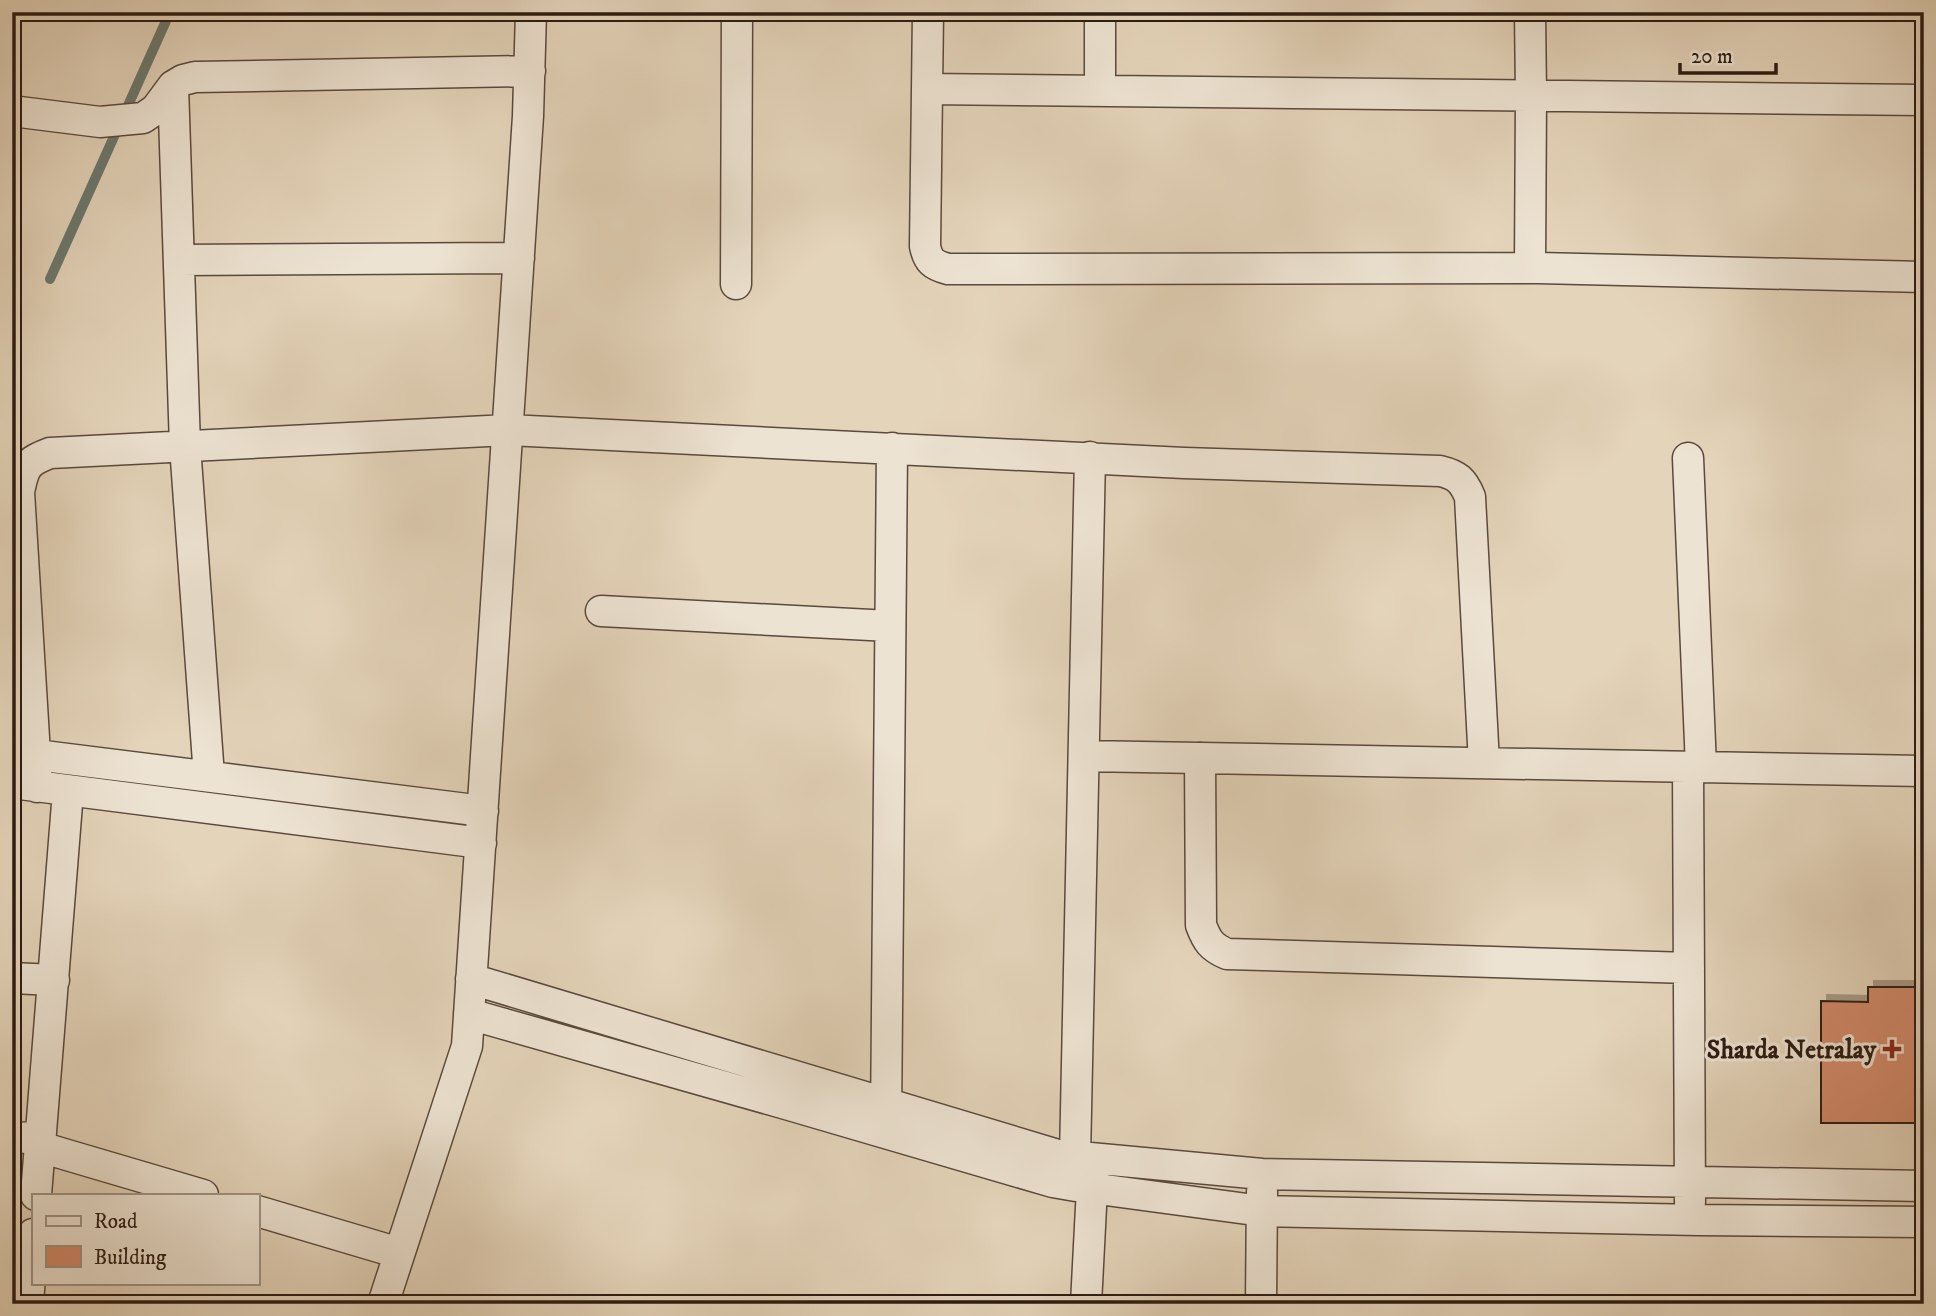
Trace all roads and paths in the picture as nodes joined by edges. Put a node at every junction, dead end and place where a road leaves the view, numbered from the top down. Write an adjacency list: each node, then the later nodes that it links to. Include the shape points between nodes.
1 (531, 12): 6 (street)
2 (737, 12): 17 (street)
3 (928, 12): 8 (street)
4 (1100, 12): 9 (street)
5 (1530, 12): 10 (street)
6 (530, 71): 7 (street, via 195,77); 13 (street)
7 (173, 86): 12 (street, via 143,118 100,122); 14 (street)
8 (927, 89): 9 (street); 15 (street, via 925,246 935,266)
9 (1100, 91): 10 (street)
10 (1531, 96): 11 (street); 15 (street)
11 (1924, 100)
12 (12, 111)
13 (519, 258): 14 (street); 18 (street)
14 (179, 260): 19 (street)
15 (1530, 268): 16 (street)
16 (1924, 277)
17 (736, 284)
18 (508, 430): 19 (street); 20 (street); 35 (street)
19 (185, 446): 23 (street, via 50,453 33,460 23,474 19,492); 32 (street)
20 (892, 448): 21 (street); 25 (street)
21 (1090, 457): 27 (street); 29 (street, via 1454,474 1470,497)
22 (1688, 458): 30 (street)
23 (19, 606): 26 (street)
24 (601, 611): 25 (street)
25 (890, 626): 42 (street)
26 (24, 754): 32 (street); 33 (street)
27 (1084, 756): 28 (street); 45 (street)
28 (1200, 758): 29 (street); 37 (street, via 1201,925 1207,939 1227,954)
29 (1484, 763): 30 (street)
30 (1695, 767): 31 (street); 37 (street)
31 (1924, 771)
32 (209, 776): 35 (street)
33 (24, 785): 34 (street)
34 (68, 791): 36 (street); 40 (street)
35 (483, 811): 36 (street)
36 (481, 843): 39 (street)
37 (1689, 968): 47 (street)
38 (12, 978): 40 (street)
39 (471, 979): 41 (street); 42 (street)
40 (54, 980): 44 (street)
41 (469, 1014): 43 (street); 57 (street, via 467,1046)
42 (886, 1103): 43 (street); 45 (street, via 1058,1155)
43 (885, 1133): 49 (street, via 1053,1182)
44 (31, 1141): 50 (street); 51 (street)
45 (1084, 1157): 46 (street); 49 (street)
46 (1262, 1174): 47 (street); 52 (street)
47 (1690, 1182): 48 (street); 54 (street)
48 (1924, 1186)
49 (1092, 1188): 52 (street); 60 (street)
50 (36, 1194)
51 (200, 1194)
52 (1262, 1211): 54 (street); 61 (street)
53 (259, 1212): 57 (street)
54 (1690, 1220): 55 (street)
55 (1924, 1222)
56 (32, 1248): 58 (street)
57 (399, 1253): 59 (street)
58 (28, 1304)
59 (383, 1304)
60 (1086, 1304)
61 (1261, 1304)

